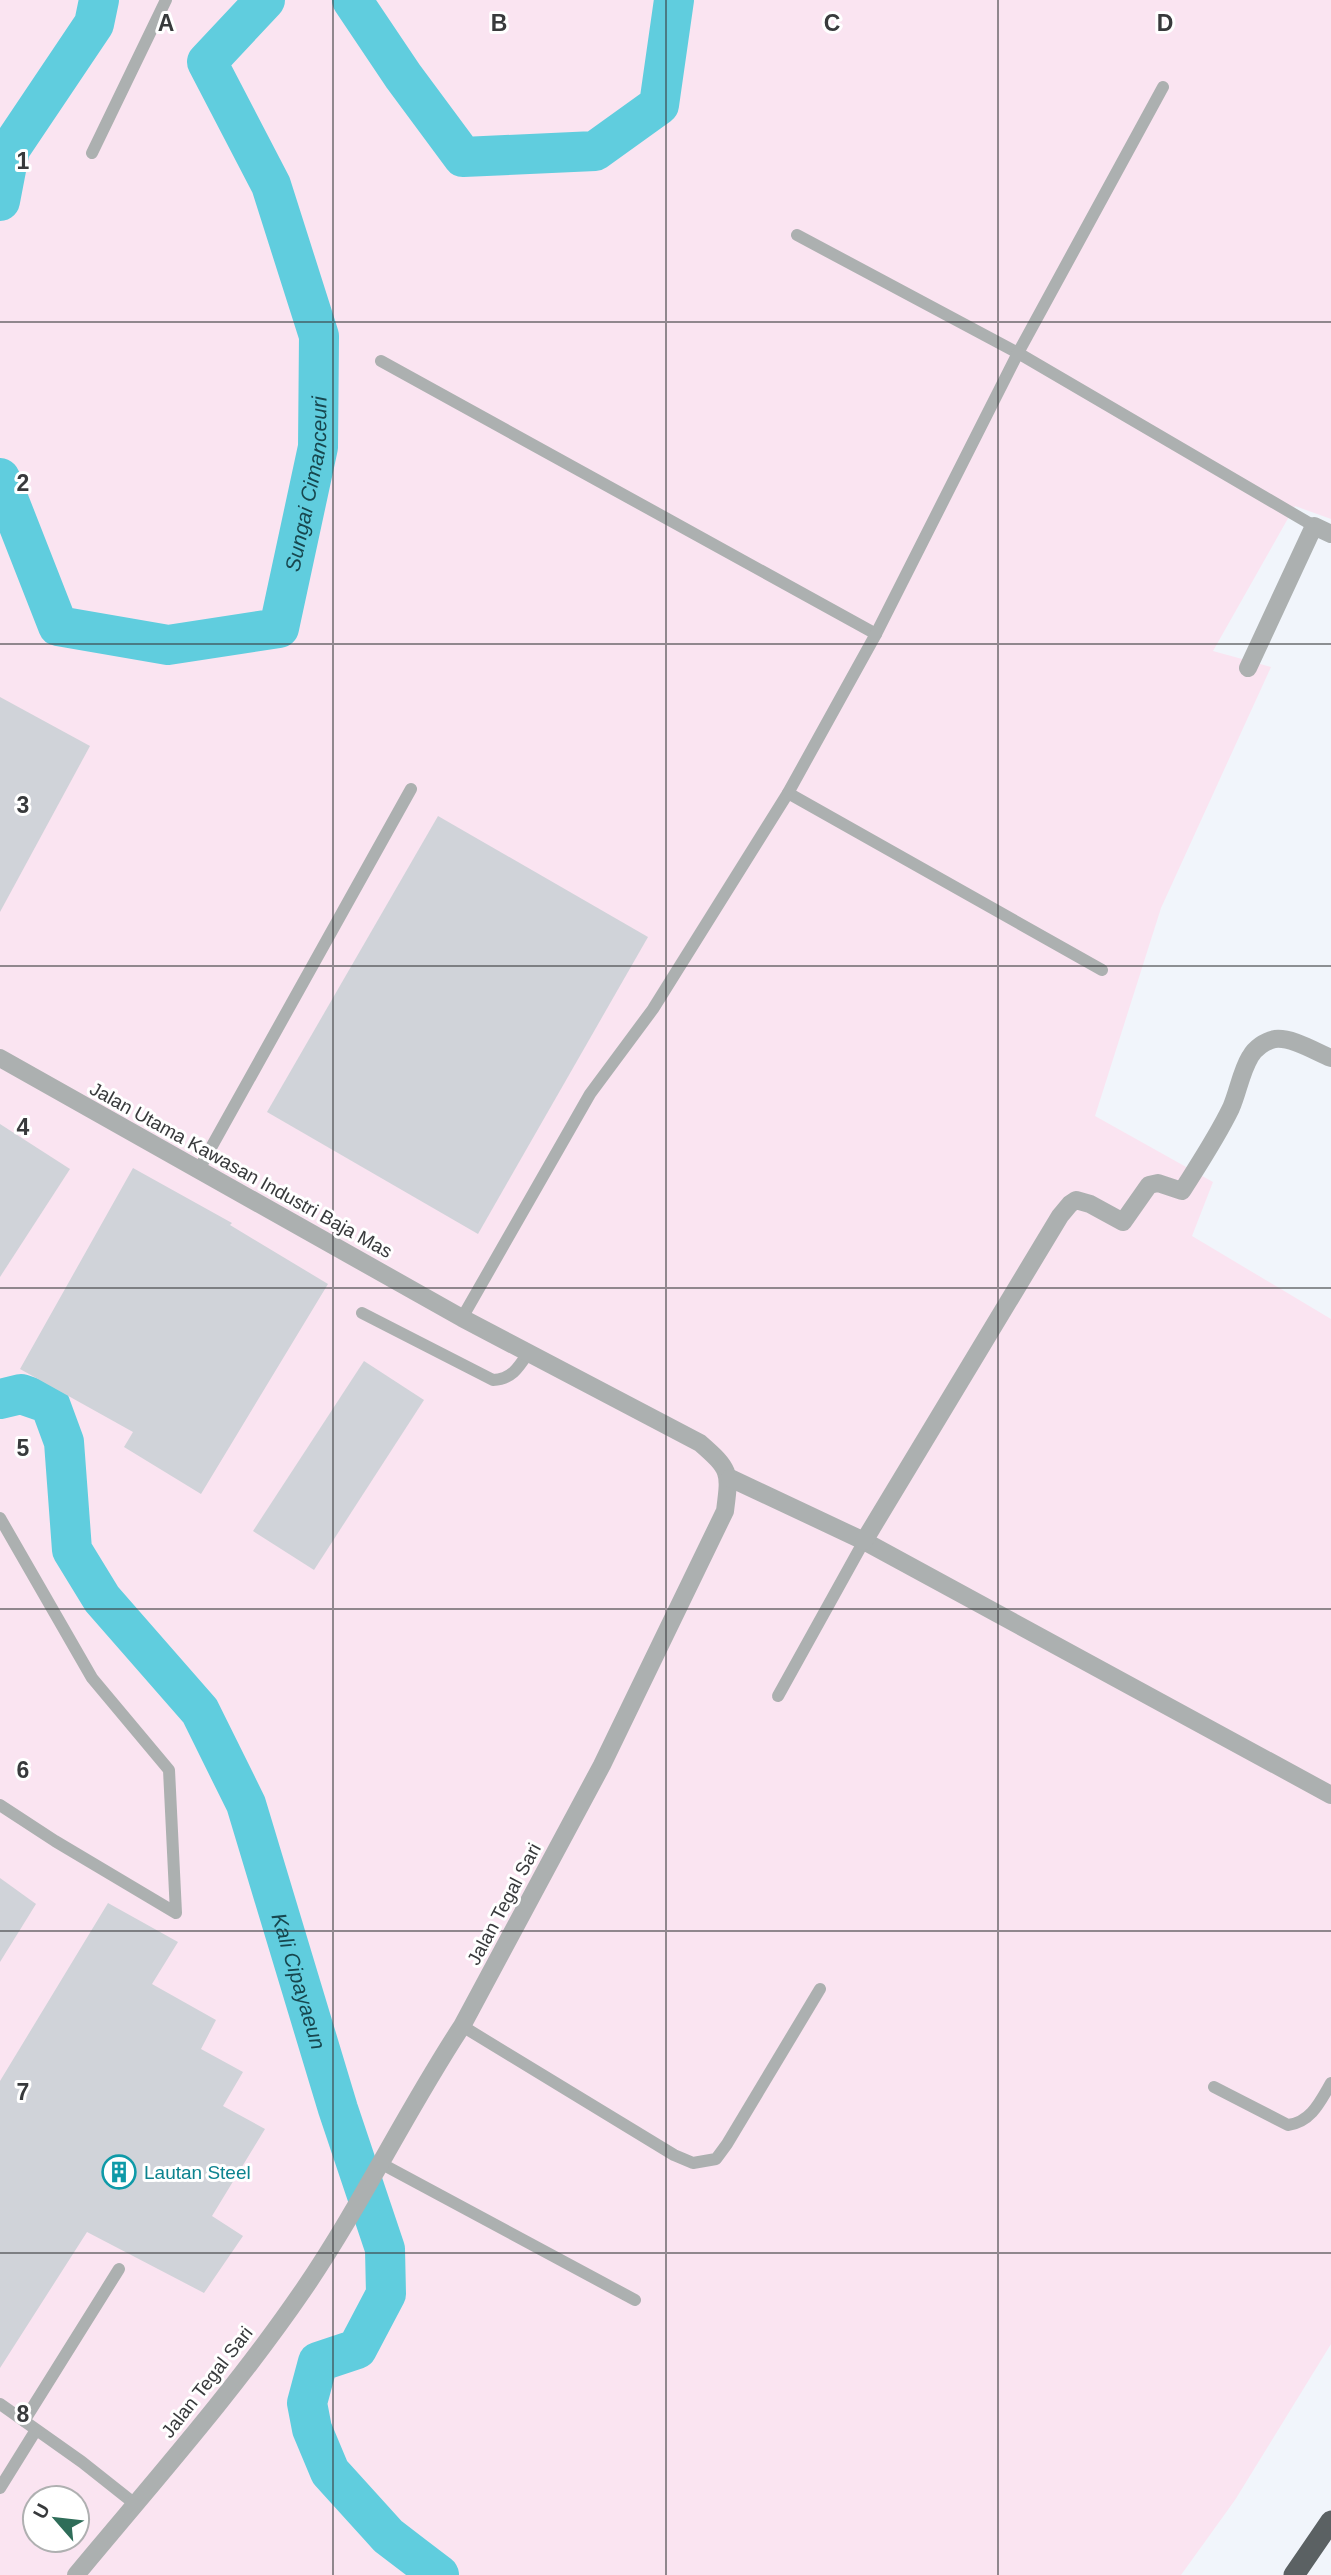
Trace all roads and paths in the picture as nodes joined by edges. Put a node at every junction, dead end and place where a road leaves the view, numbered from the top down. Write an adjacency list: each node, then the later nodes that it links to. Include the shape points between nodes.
1 (166, 0): 3 (lane)
2 (1163, 87): 5 (lane)
3 (92, 153)
4 (797, 235): 5 (lane)
5 (1018, 353): 7 (lane); 9 (lane)
6 (381, 361): 9 (lane)
7 (1314, 526): 8 (street); 10 (street)
8 (1331, 534)
9 (876, 634): 12 (lane)
10 (1248, 668)
11 (411, 789): 16 (lane)
12 (788, 793): 13 (lane); 18 (lane, via 653,1009 590,1094)
13 (1102, 970)
14 (0, 1058): 16 (street, Jalan Utama Kawasan Industri Baja Mas)
15 (1331, 1058): 22 (street, via 1278,1039 1256,1048 1224,1122 1182,1191 1158,1183 1149,1185 1124,1222 1090,1204 1070,1203)
16 (198, 1171): 18 (street, Jalan Utama Kawasan Industri Baja Mas)
17 (362, 1313): 19 (lane, via 493,1380 504,1380 516,1371)
18 (462, 1318): 19 (street)
19 (528, 1353): 20 (street, via 700,1443)
20 (730, 1478): 22 (street); 27 (street, Jalan Tegal Sari, via 725,1511 608,1753)
21 (0, 1518): 25 (lane, via 92,1678 169,1770 176,1913)
22 (864, 1541): 23 (lane); 24 (street)
23 (778, 1696)
24 (1331, 1795)
25 (0, 1805)
26 (820, 1989): 27 (lane, via 727,2144 716,2159 693,2163)
27 (462, 2026): 30 (street, Jalan Tegal Sari)
28 (1331, 2084): 29 (lane, via 1305,2120 1288,2124)
29 (1214, 2087)
30 (382, 2164): 32 (lane); 37 (street, Jalan Tegal Sari, via 304,2289 199,2430)
31 (119, 2269): 34 (lane)
32 (635, 2300)
33 (0, 2404): 34 (lane)
34 (24, 2421): 35 (lane)
35 (36, 2430): 36 (lane); 37 (lane)
36 (0, 2488)
37 (135, 2504): 39 (street, Jalan Tegal Sari)
38 (1331, 2521): 40 (highway)
39 (76, 2575)
40 (1294, 2575)

